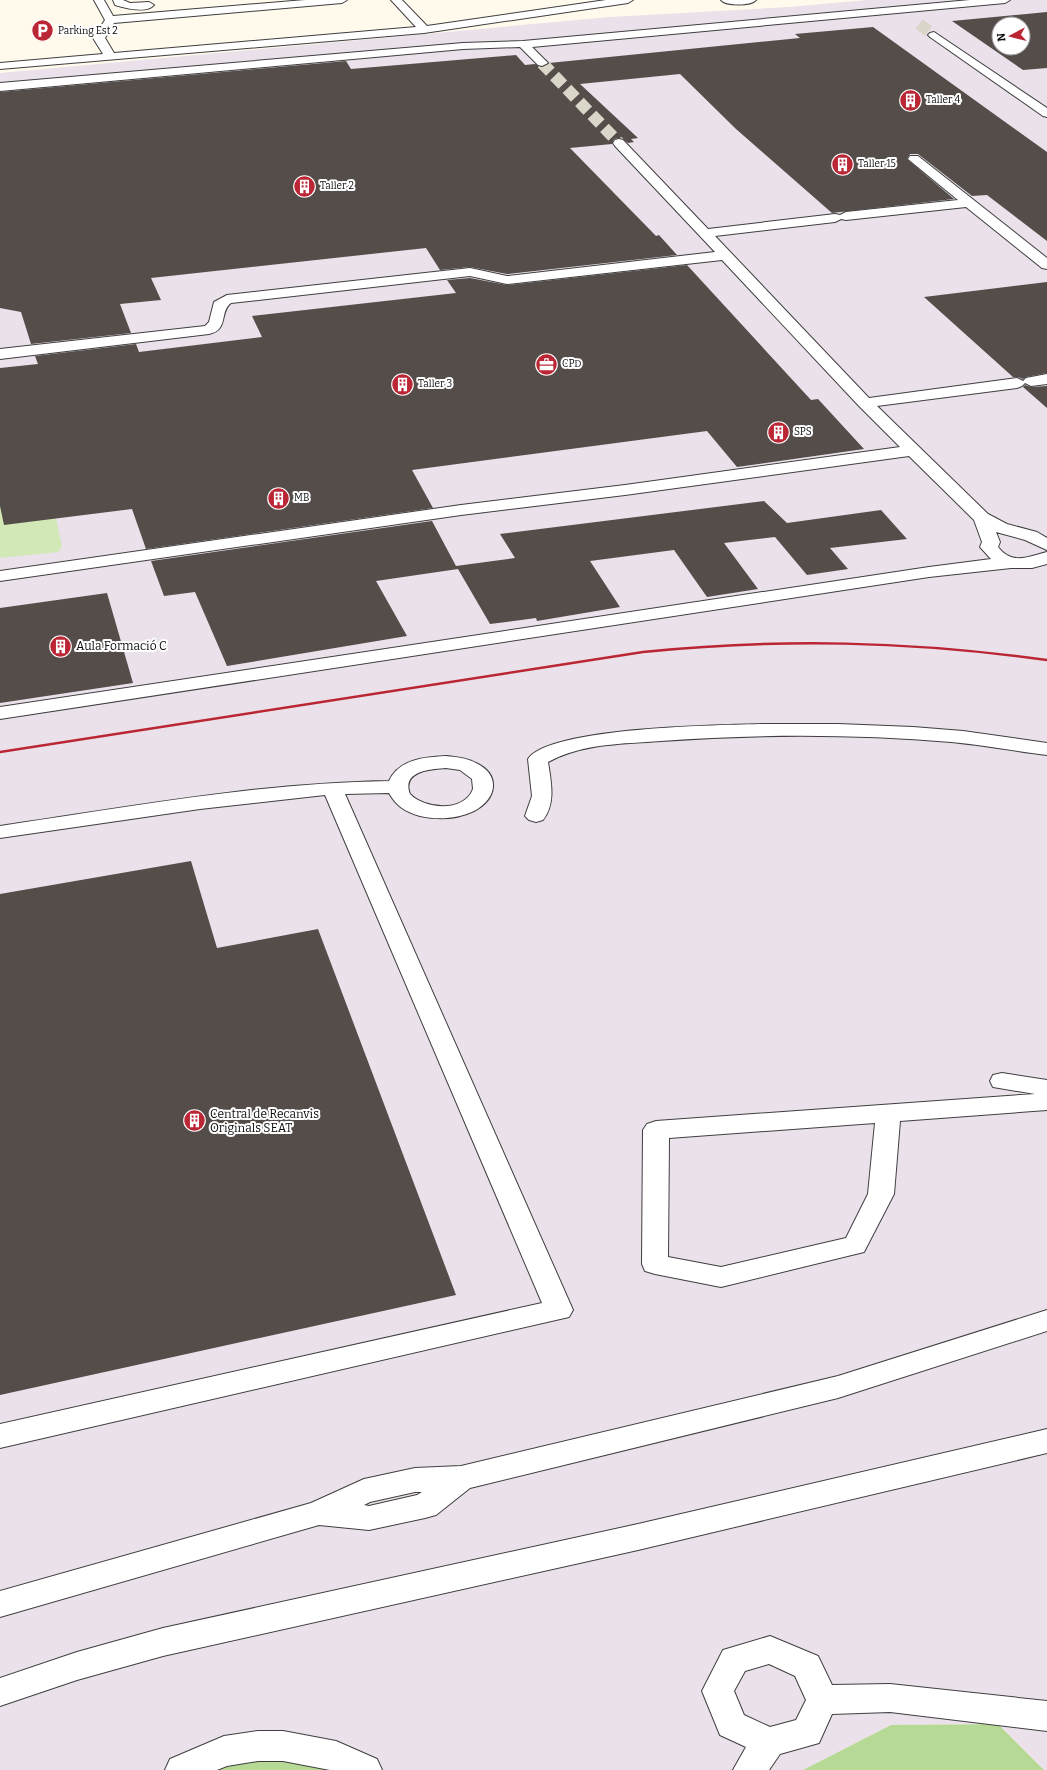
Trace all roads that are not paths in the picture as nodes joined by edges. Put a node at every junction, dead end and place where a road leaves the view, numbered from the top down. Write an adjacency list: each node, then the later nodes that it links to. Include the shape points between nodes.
1 (99, 0): 17 (street)
2 (118, 0): 11 (street, via 119,3 130,6)
3 (342, 0): 17 (street)
4 (396, 0): 16 (street)
5 (551, 0): 14 (street, via 548,3 527,7)
6 (592, 0): 12 (street)
7 (628, 0): 12 (street)
8 (726, 0): 9 (street)
9 (751, 0)
10 (1005, 0): 13 (street)
11 (157, 5)
12 (568, 9): 19 (street)
13 (898, 10): 18 (street); 21 (street)
14 (447, 16)
15 (424, 17): 16 (street)
16 (412, 18): 19 (street)
17 (110, 20): 22 (street, via 99,38)
18 (914, 20)
19 (424, 30): 22 (street)
20 (934, 35): 27 (street)
21 (523, 44): 24 (street); 26 (street, via 463,46)
22 (108, 54): 23 (street, via 67,51); 25 (street)
23 (0, 57)
24 (542, 63)
25 (0, 66)
26 (0, 87)
27 (1047, 112)
28 (619, 143): 31 (street)
29 (914, 159): 30 (street)
30 (969, 203): 31 (street); 32 (street)
31 (705, 233): 34 (street)
32 (1011, 236): 33 (street); 35 (street)
33 (991, 238)
34 (725, 255): 36 (street, via 507,280 480,272 470,272 227,299 219,305 216,323 209,330); 38 (street)
35 (1047, 265)
36 (0, 354)
37 (1047, 379): 38 (street)
38 (864, 403): 39 (street)
39 (914, 450): 40 (street); 47 (street, via 461,510)
40 (982, 518): 41 (street, via 1001,528); 43 (street)
41 (1021, 534): 42 (street, via 1031,536); 43 (street, via 998,536)
42 (1047, 545)
43 (992, 548): 45 (street, via 1001,559); 46 (street)
44 (1047, 557): 45 (street, via 1034,562)
45 (1018, 563): 46 (street); 48 (street)
46 (961, 568): 49 (street)
47 (0, 576)
48 (1047, 576)
49 (0, 713)
50 (1047, 750): 53 (street, via 951,736 836,729 705,731 597,741 551,751 538,759 542,796)
51 (397, 787): 52 (street)
52 (332, 788): 54 (street, via 200,803); 60 (street, via 559,1310)
53 (536, 816)
54 (0, 832)
55 (1002, 1081): 56 (street)
56 (1047, 1088)
57 (1047, 1102): 58 (street)
58 (888, 1114): 58 (street, via 656,1130 655,1264 721,1277 855,1245 881,1194)
59 (1047, 1320): 62 (street, via 838,1387 461,1478 425,1506 369,1518 319,1512)
60 (0, 1436)
61 (1047, 1441): 63 (street, via 631,1539 163,1642 77,1666)
62 (0, 1604)
63 (0, 1692)
64 (822, 1700): 65 (street, via 890,1698); 66 (street, via 807,1732); 66 (street, via 807,1666 770,1650 734,1660 718,1691 732,1725)
65 (1047, 1716)
66 (769, 1742): 69 (street)
67 (182, 1770): 68 (street, via 224,1751 258,1746 283,1746 336,1756)
68 (365, 1770)
69 (750, 1770)

